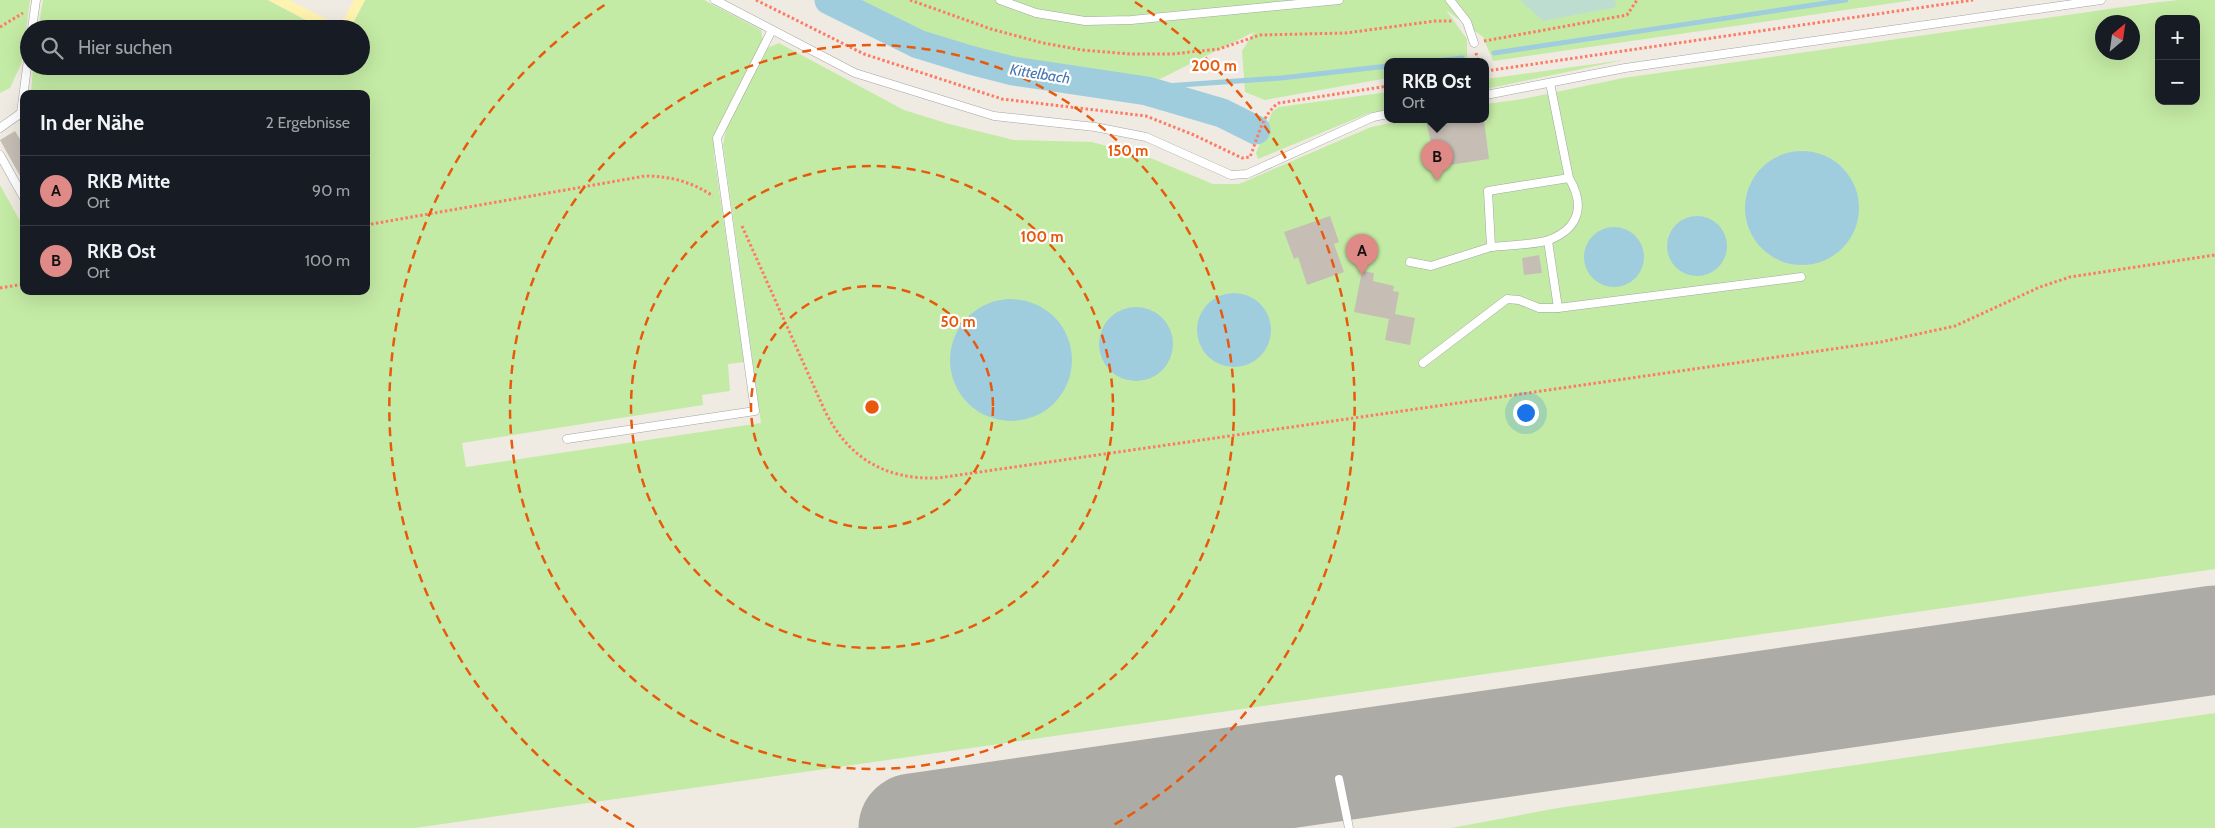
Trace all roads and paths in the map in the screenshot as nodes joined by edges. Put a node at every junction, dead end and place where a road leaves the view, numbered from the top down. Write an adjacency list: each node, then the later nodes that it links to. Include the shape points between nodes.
1 (715, 0): 14 (lane)
2 (756, 0): 20 (path, via 864,54 1002,99 1146,116 1242,158 1250,157 1268,113 1278,103)
3 (910, 0): 12 (path, via 991,30 1043,43 1130,54 1219,49 1260,35 1346,33 1435,21)
4 (1000, 0): 5 (lane, via 1036,13 1084,20 1131,20)
5 (1339, 0)
6 (1450, 0): 15 (lane, via 1467,22)
7 (1637, 0): 15 (path, via 1627,15)
8 (1973, 0): 17 (path)
9 (2100, 0): 19 (lane, via 1703,56)
10 (35, 3): 11 (lane); 13 (path)
11 (33, 20)
12 (1458, 24)
13 (0, 27)
14 (772, 30): 23 (lane, via 855,73 994,116 1095,127 1146,137 1231,175 1247,174); 29 (lane, via 717,138)
15 (1474, 42): 16 (path)
16 (1477, 58)
17 (1489, 72)
18 (26, 75): 21 (lane)
19 (1550, 84): 22 (lane); 27 (lane)
20 (1384, 87)
21 (25, 90)
22 (1489, 94)
23 (1384, 115)
24 (20, 117): 25 (lane)
25 (0, 128)
26 (0, 155): 28 (lane)
27 (1569, 178): 32 (lane, via 1577,192 1577,215 1567,230); 33 (lane, via 1488,191)
28 (20, 191)
29 (726, 206): 31 (path, via 689,183 674,178 645,176); 41 (lane, via 755,411)
30 (740, 223): 34 (path, via 824,409 840,436 850,448 876,466 922,478 1881,342 1955,326 2070,276)
31 (370, 224)
32 (1548, 241): 33 (lane); 39 (lane)
33 (1491, 247): 35 (lane, via 1431,266)
34 (2215, 255)
35 (1410, 262)
36 (1801, 277): 39 (lane)
37 (20, 285): 38 (path)
38 (0, 288)
39 (1558, 308): 40 (lane, via 1539,308 1507,299)
40 (1423, 363)
41 (567, 439)
42 (1338, 779): 43 (lane)
43 (1349, 828)

